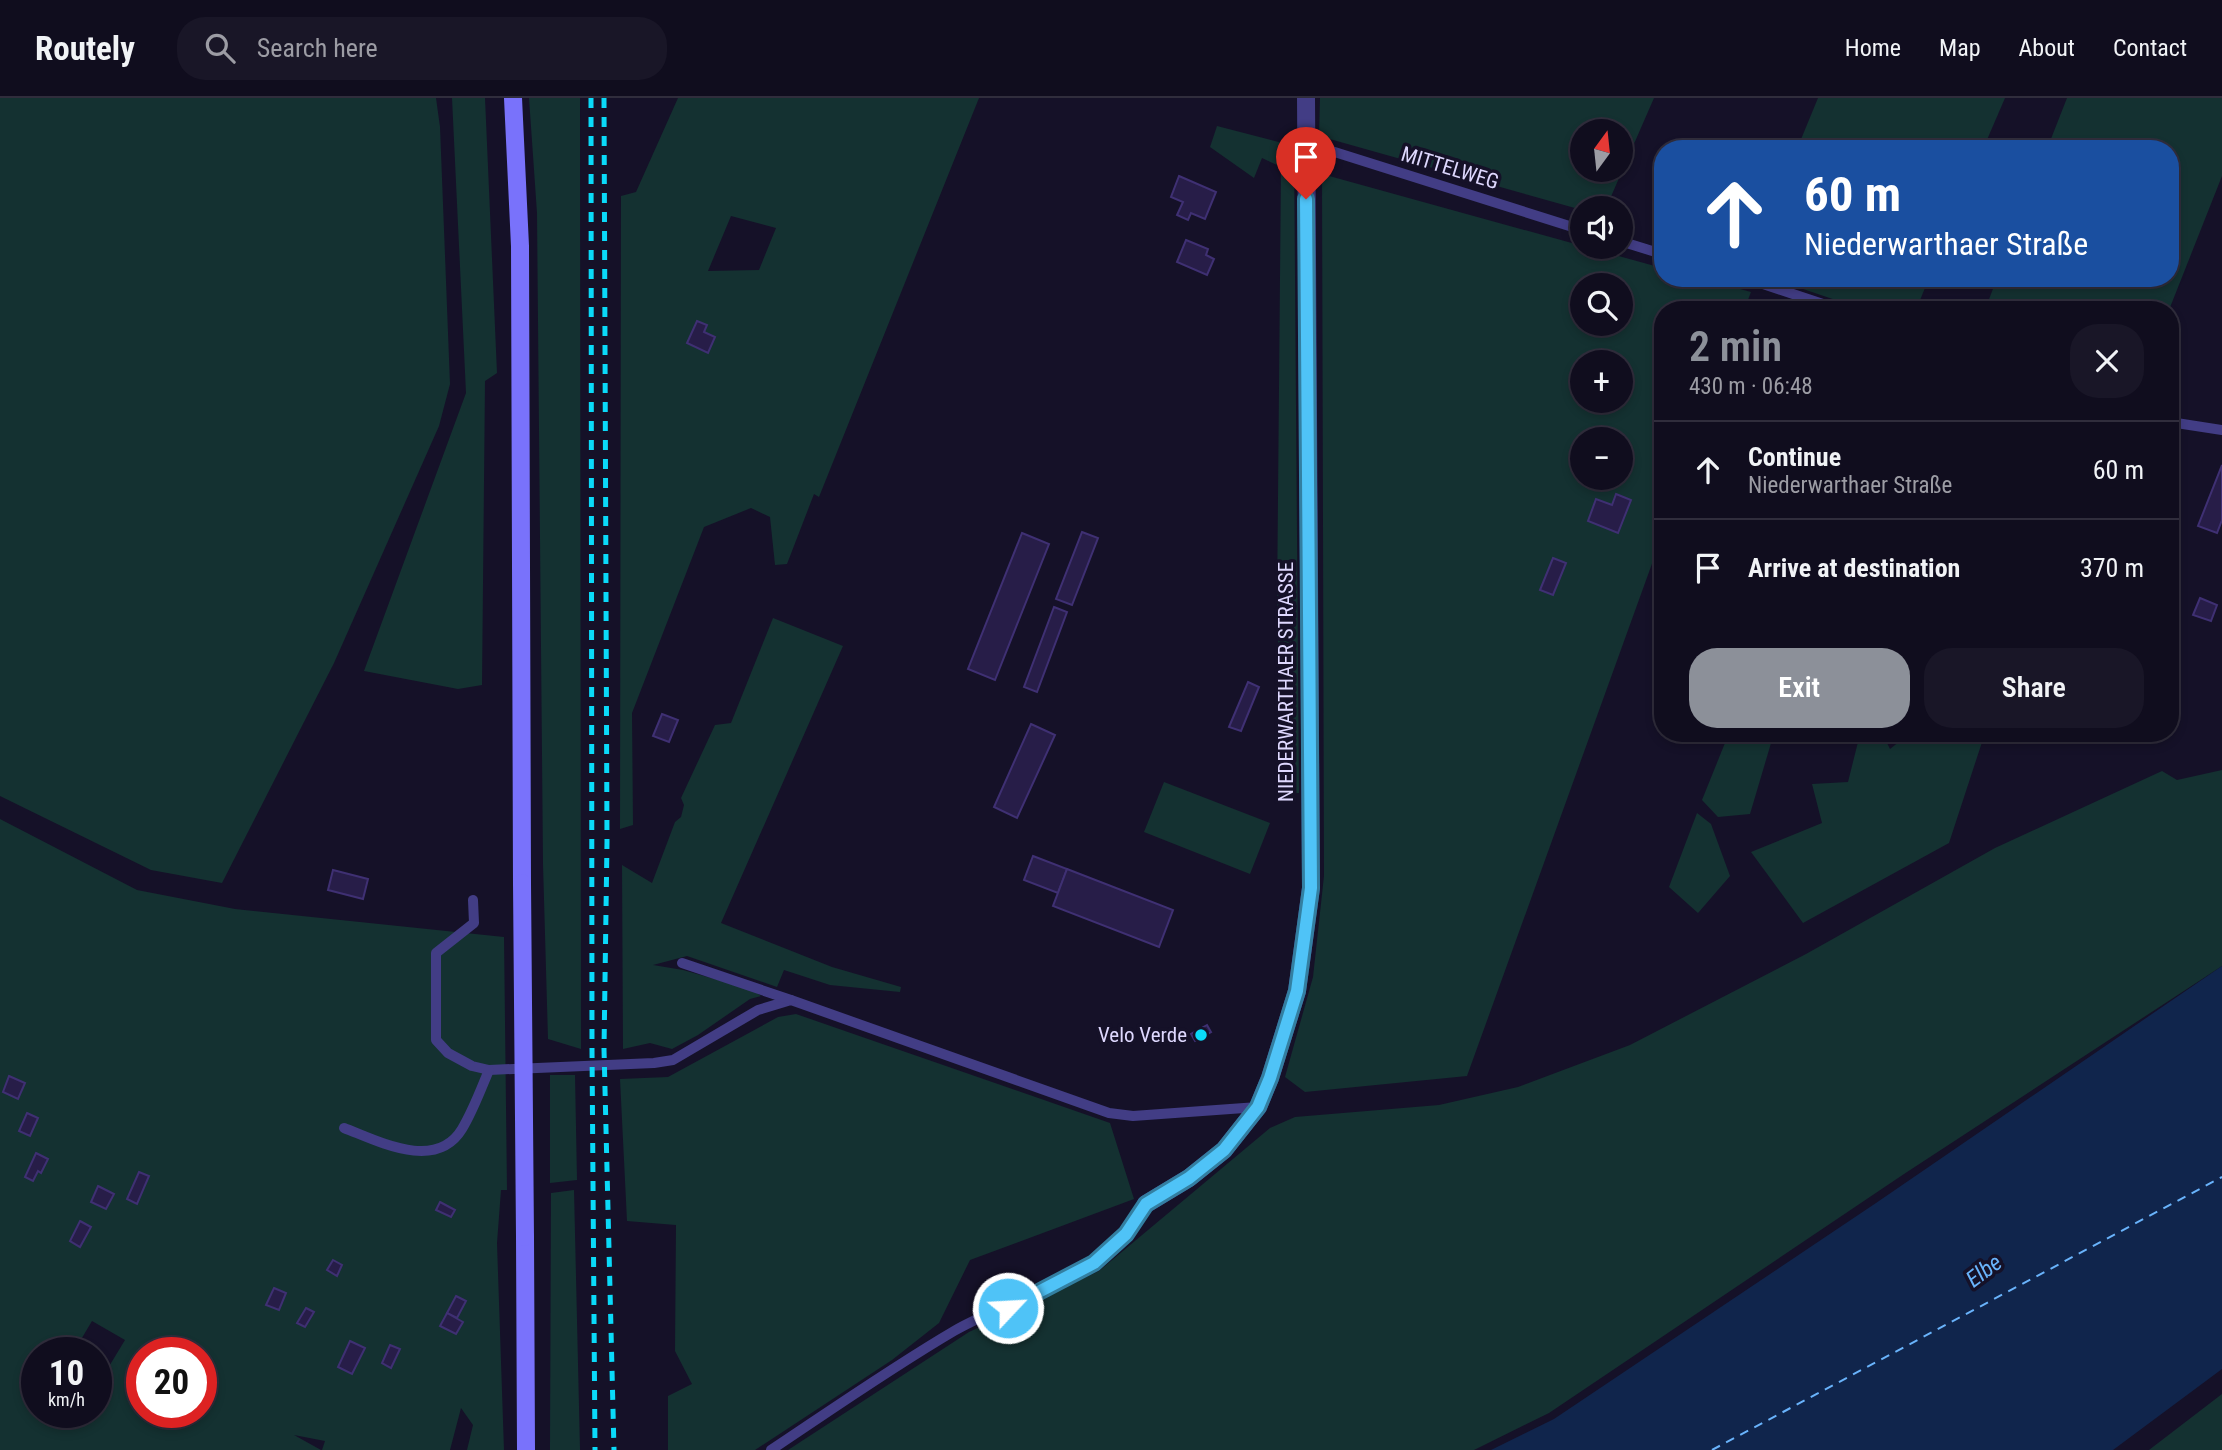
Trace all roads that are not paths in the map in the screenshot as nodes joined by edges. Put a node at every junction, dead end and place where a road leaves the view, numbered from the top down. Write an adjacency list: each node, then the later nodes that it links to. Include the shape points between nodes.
1 (513, 98): 18 (main road, bridge, via 520,260)
2 (1306, 98): 3 (street, NIEDERWARTHAER STRASSE)
3 (1306, 143): 4 (lane, MITTELWEG); 15 (street, NIEDERWARTHAER STRASSE, via 1311,888 1297,991)
4 (1570, 226)
5 (1633, 245): 6 (lane)
6 (1654, 252)
7 (1772, 287): 8 (lane)
8 (1814, 301)
9 (2179, 424): 10 (lane)
10 (2222, 430)
11 (473, 900): 14 (lane, via 474,923 436,953 436,1040 448,1053)
12 (682, 964): 13 (lane)
13 (791, 1000): 14 (lane, via 750,1014 673,1060); 15 (lane, via 1109,1113 1133,1116)
14 (489, 1070): 16 (lane, via 461,1131 444,1146 402,1150)
15 (1258, 1107): 17 (street, NIEDERWARTHAER STRASSE, via 1224,1150)
16 (344, 1128)
17 (1146, 1204): 19 (lane, via 1126,1234 1094,1263 957,1330)
18 (526, 1450)
19 (771, 1450)

